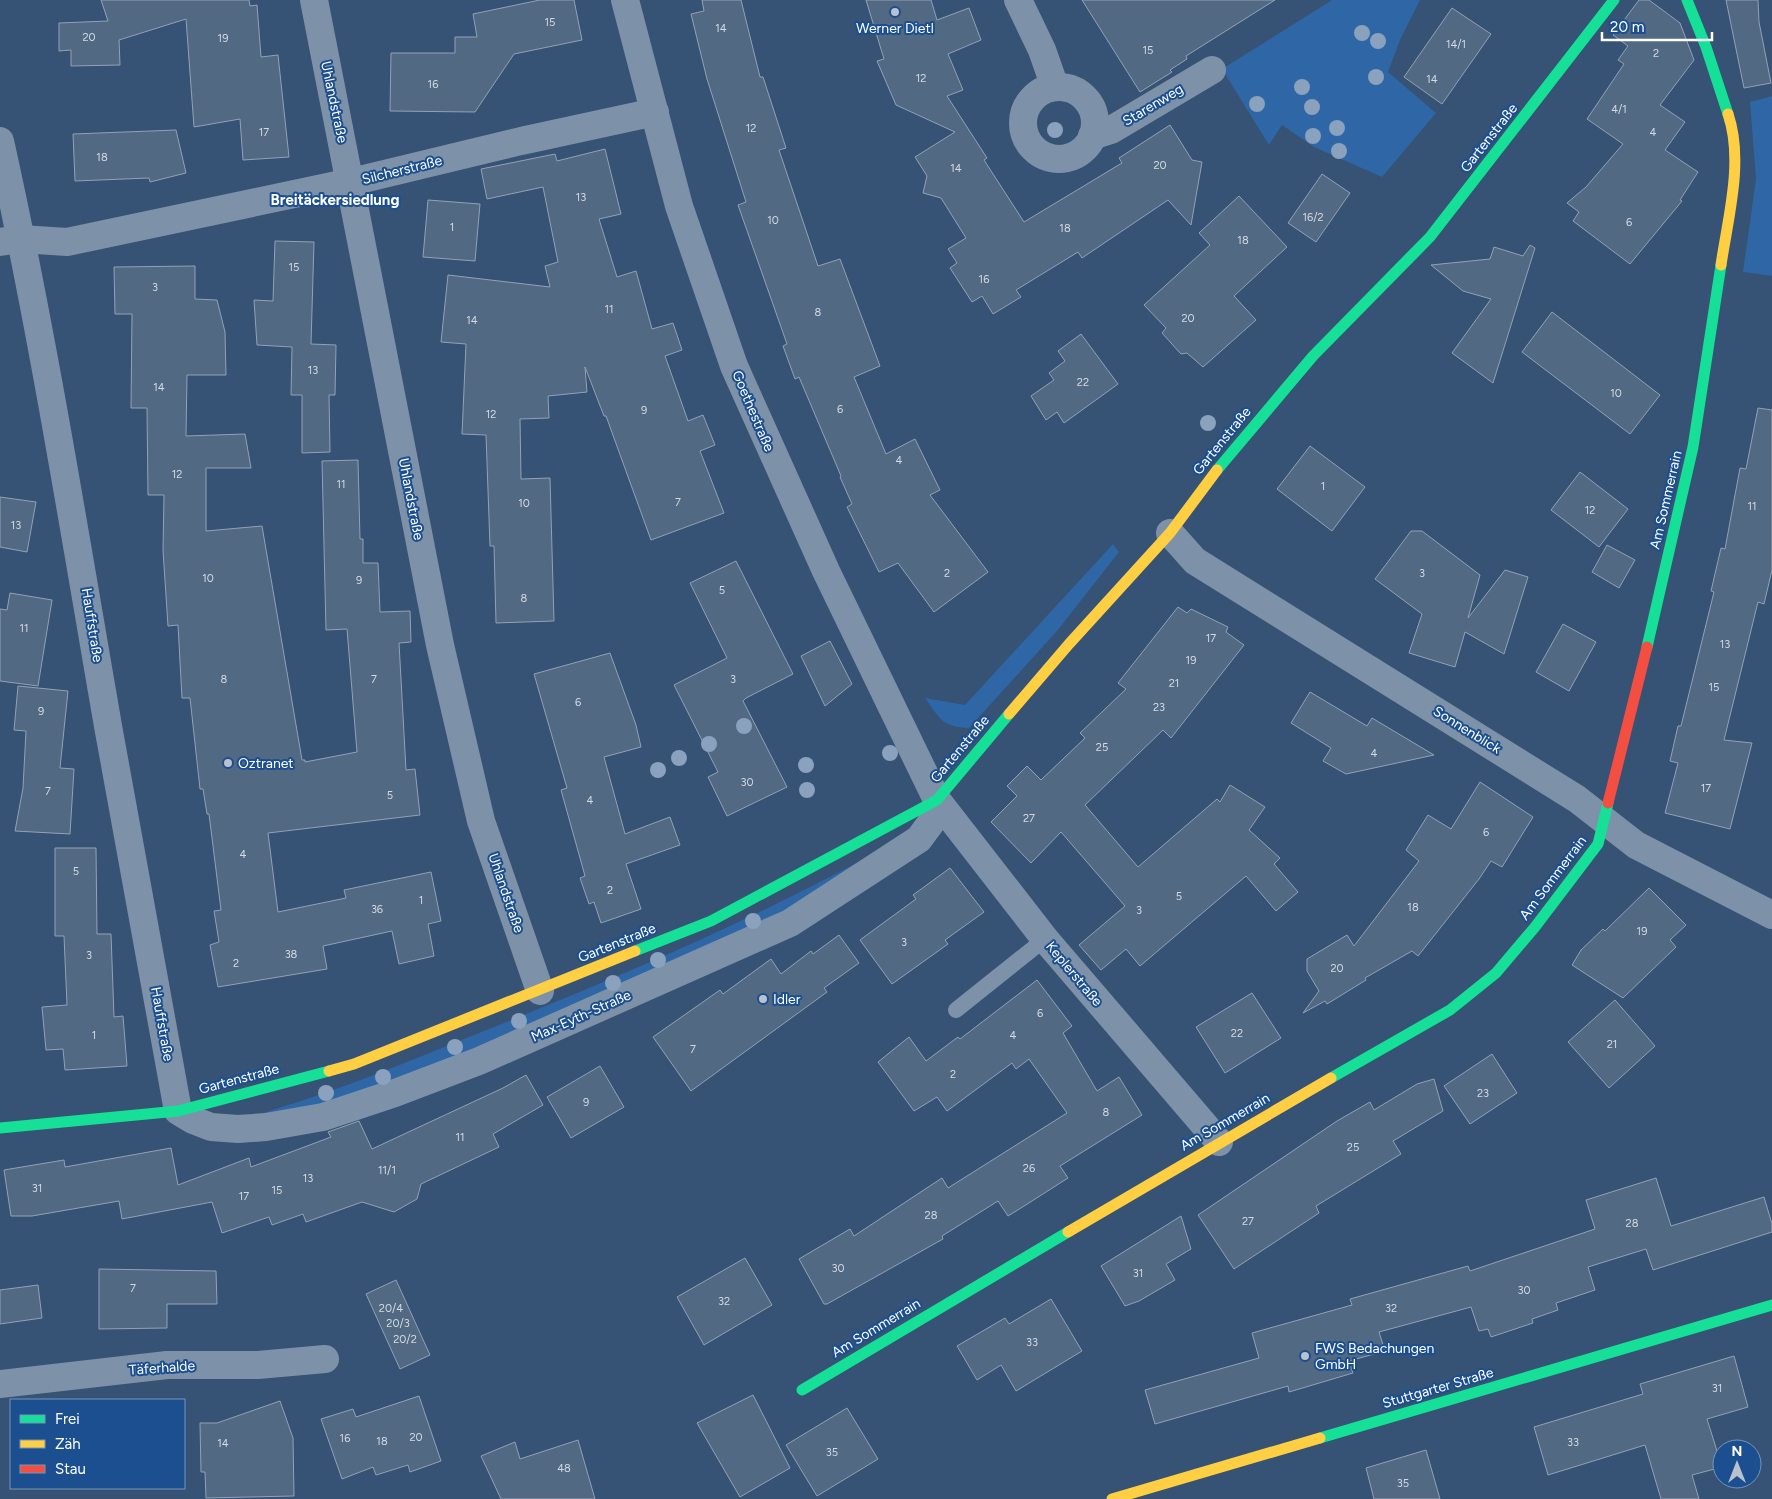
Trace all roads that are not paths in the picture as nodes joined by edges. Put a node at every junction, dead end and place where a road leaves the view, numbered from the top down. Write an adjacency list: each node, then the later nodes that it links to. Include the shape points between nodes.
1 (314, 0): 11 (street, Uhlandstraße)
2 (625, 0): 8 (street, Goethestraße)
3 (1018, 0): 7 (street, via 1042,50)
4 (1614, 0): 13 (street, Gartenstraße, via 1430,238 1313,356 1229,453)
5 (1687, 0): 15 (street, Am Sommerrain, via 1734,131 1734,180 1693,447)
6 (1212, 70): 9 (street, Starenweg, via 1111,130)
7 (1055, 87): 9 (street, via 1079,93 1088,101 1094,118); 9 (street, Starenweg, via 1043,90 1027,107 1023,118 1023,129 1034,149 1054,159 1066,158 1086,147)
8 (655, 112): 11 (street, Silcherstraße); 14 (street, Goethestraße, via 679,206 734,366 822,562)
9 (1092, 136)
10 (0, 141): 12 (street, Hauffstraße)
11 (351, 182): 12 (street, Silcherstraße, via 67,242); 18 (street, Uhlandstraße, via 438,636 461,738 481,821)
12 (11, 240): 20 (street, Hauffstraße, via 74,520)
13 (1170, 533): 14 (street, Gartenstraße, via 1069,644); 15 (street, Sonnenblick, via 1195,561 1569,794)
14 (937, 800): 17 (street, Keplerstraße); 18 (street, Gartenstraße, via 710,921); 20 (street, Max-Eyth-Straße, via 933,820 919,839 790,923 479,1061 323,1117 266,1127 211,1127)
15 (1605, 821): 16 (street, Sonnenblick, via 1636,845); 22 (street, Am Sommerrain, via 1598,844 1496,973 1450,1010)
16 (1772, 915)
17 (1045, 939): 19 (lane); 22 (street, Keplerstraße)
18 (540, 991): 20 (street, Gartenstraße, via 354,1064)
19 (956, 1010)
20 (178, 1111): 21 (street, Gartenstraße)
21 (0, 1128)
22 (1218, 1142): 26 (street, Am Sommerrain)
23 (1772, 1305): 27 (street, Stuttgarter Straße)
24 (324, 1359): 25 (street, Täferhalde, via 258,1365 167,1366)
25 (0, 1384)
26 (802, 1390)
27 (1112, 1499)

